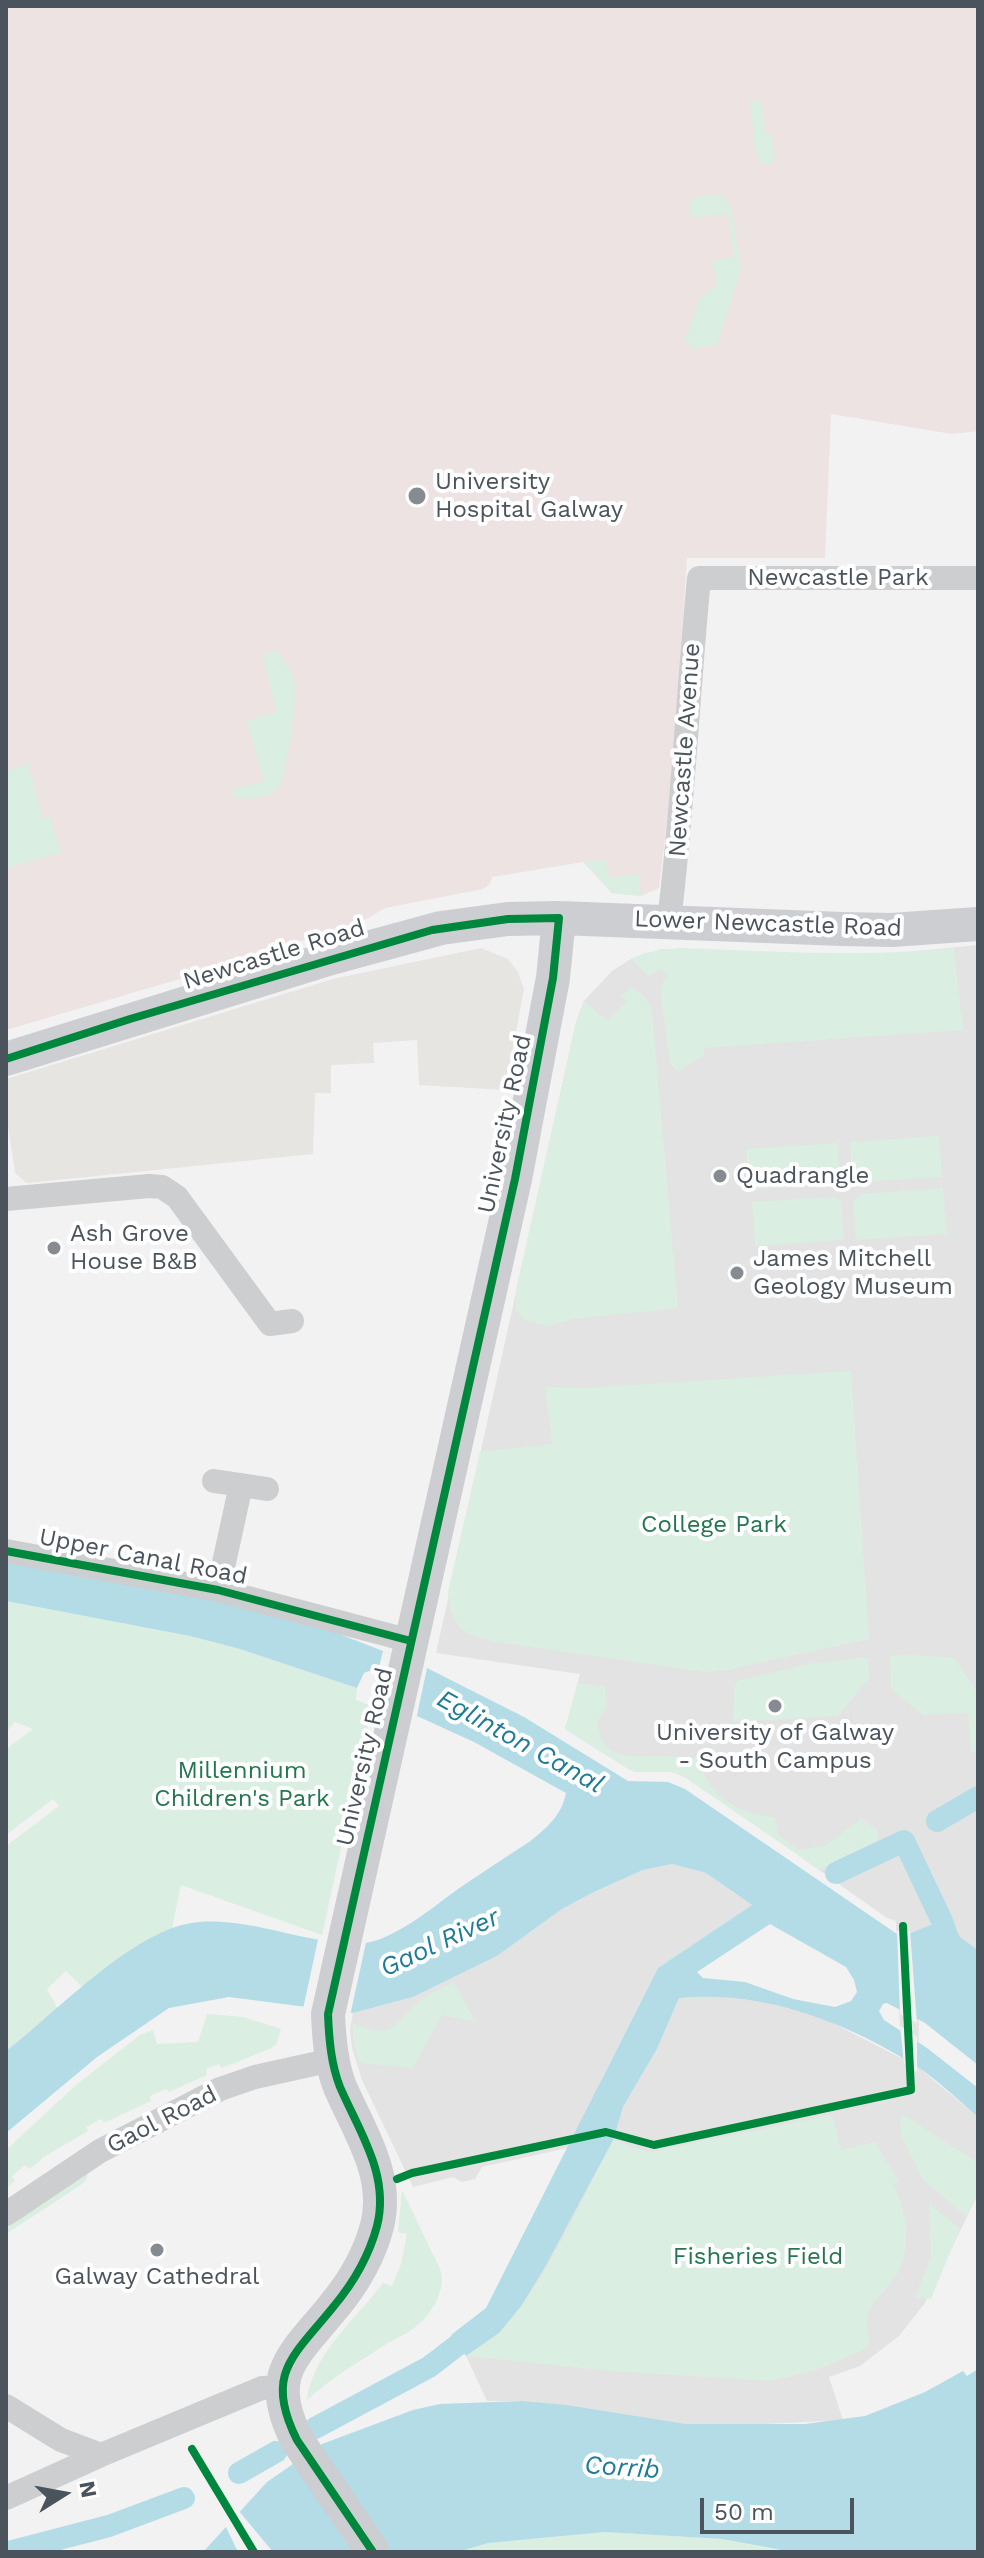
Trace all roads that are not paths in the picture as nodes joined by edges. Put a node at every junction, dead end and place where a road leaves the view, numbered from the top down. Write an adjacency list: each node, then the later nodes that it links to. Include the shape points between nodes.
1 (699, 578): 2 (street, Newcastle Park); 4 (street, Newcastle Avenue)
2 (978, 578)
3 (559, 918): 4 (main road, Lower Newcastle Road); 6 (main road, Newcastle Road, via 432,930); 14 (main road, University Road, via 551,991 515,1179)
4 (669, 921): 5 (main road, Lower Newcastle Road, via 891,930)
5 (978, 924)
6 (6, 1059)
7 (6, 1199): 8 (street, via 162,1187 177,1197 270,1324)
8 (292, 1321)
9 (214, 1481): 10 (street)
10 (241, 1485): 11 (street); 13 (street)
11 (267, 1489)
12 (6, 1551): 13 (street, Upper Canal Road)
13 (218, 1590): 14 (street, Upper Canal Road)
14 (409, 1651): 15 (main road, University Road, via 328,2014)
15 (332, 2060): 16 (street, Gaol Road, via 220,2089 100,2151); 17 (main road, University Road, via 373,2160 381,2204 357,2276 296,2350)
16 (6, 2214)
17 (283, 2387): 19 (street, via 262,2388); 21 (main road, via 288,2421)
18 (6, 2406): 19 (street, via 61,2440)
19 (101, 2455): 20 (street)
20 (6, 2498)
21 (373, 2552)

